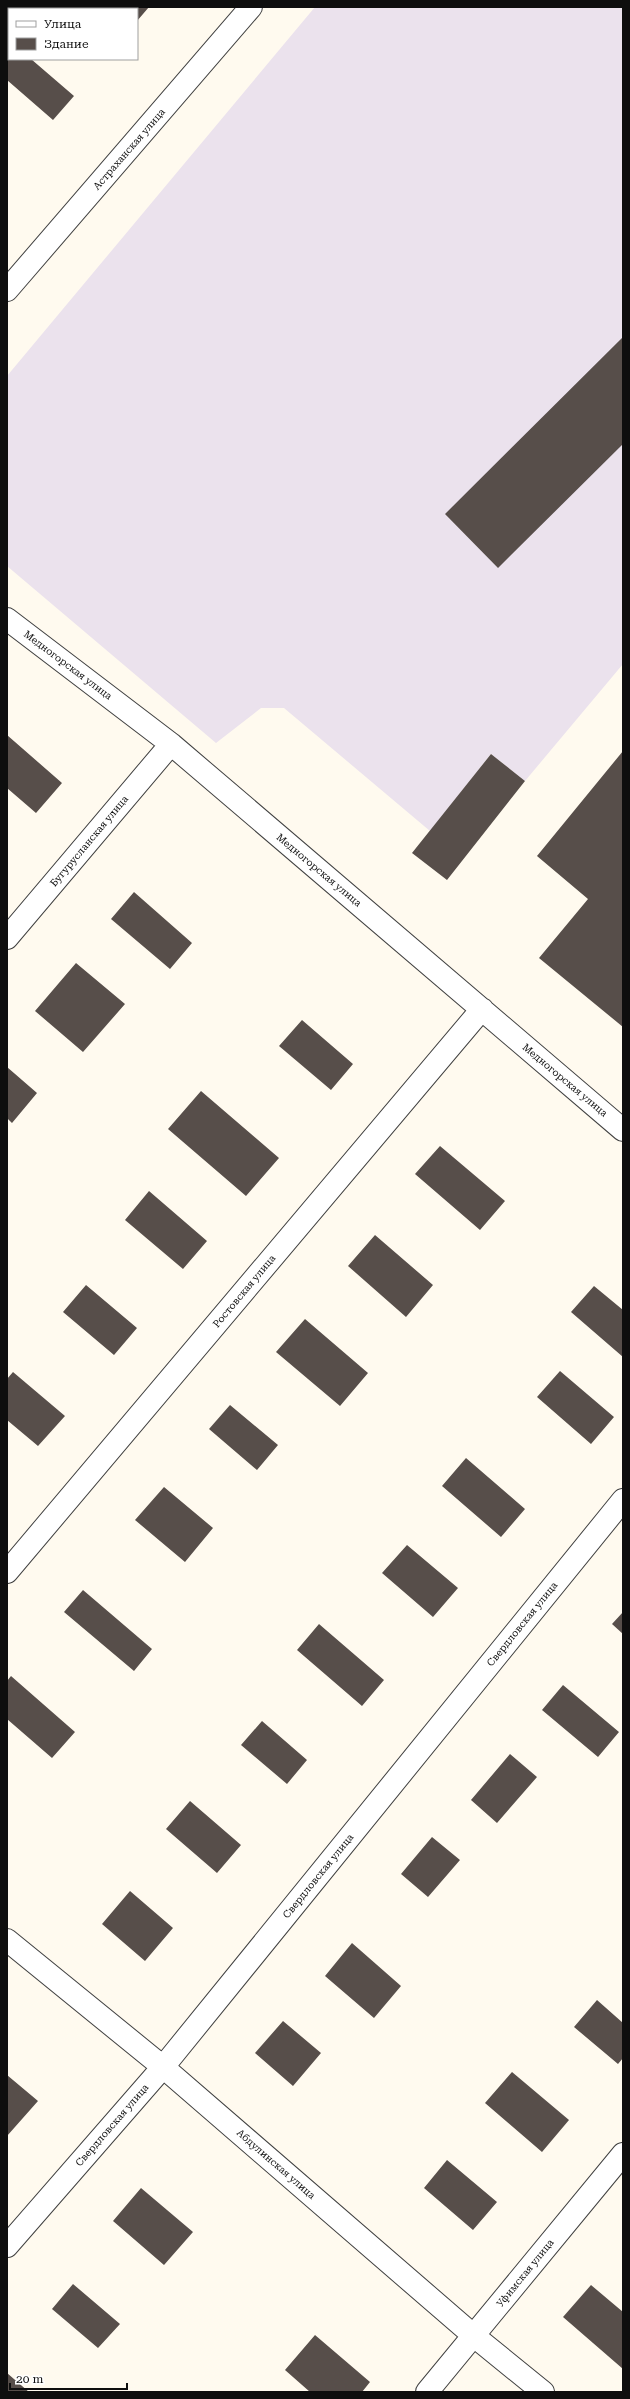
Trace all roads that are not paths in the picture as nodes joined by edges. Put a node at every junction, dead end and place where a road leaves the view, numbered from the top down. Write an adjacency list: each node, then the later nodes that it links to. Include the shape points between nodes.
1 (251, 7): 2 (street, Астраханская улица)
2 (7, 290)
3 (7, 619): 4 (street, Медногорская улица)
4 (171, 744): 5 (street, Бугурусланская улица); 6 (street, Медногорская улица)
5 (7, 938)
6 (482, 1009): 7 (street, Медногорская улица); 9 (street, Ростовская улица)
7 (623, 1130)
8 (623, 1500): 11 (street, Свердловская улица)
9 (7, 1572)
10 (7, 1940): 11 (street, Абдулинская улица)
11 (163, 2067): 13 (street, Свердловская улица); 14 (street, Абдулинская улица)
12 (623, 2154): 14 (street, Уфимская улица)
13 (7, 2246)
14 (474, 2336): 15 (street, Уфимская улица); 16 (street, Абдулинская улица)
15 (427, 2392)
16 (543, 2392)

